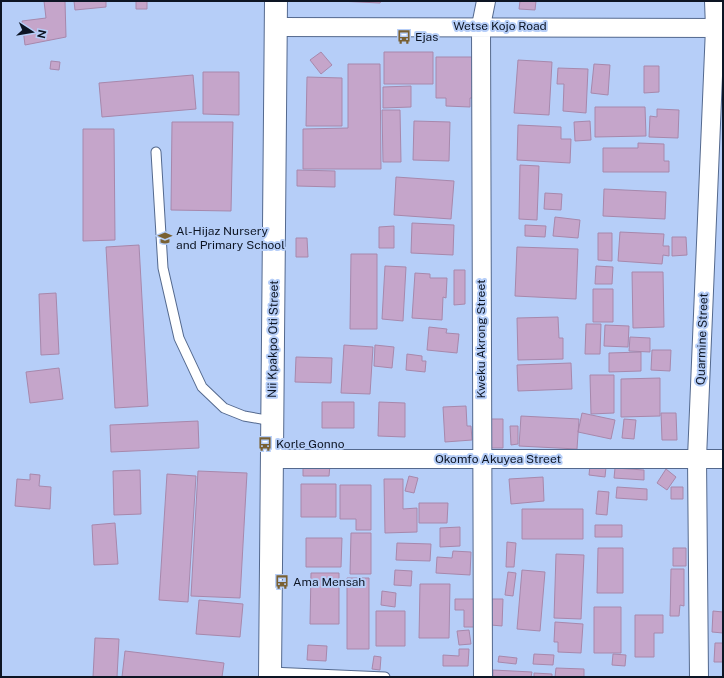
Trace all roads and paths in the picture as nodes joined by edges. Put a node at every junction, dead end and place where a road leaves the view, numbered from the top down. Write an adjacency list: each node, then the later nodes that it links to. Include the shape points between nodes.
1 (276, 1): 5 (main road, Nii Kpakpo Oti Street)
2 (486, 1): 4 (street, Kweku Akrong Street)
3 (714, 1): 6 (street, Quarmine Street)
4 (481, 26): 5 (street, Wetse Kojo Road); 6 (street, Wetse Kojo Road); 11 (street, Kweku Akrong Street)
5 (276, 27): 8 (main road, Nii Kpakpo Oti Street)
6 (719, 28): 9 (street, Quarmine Street)
7 (156, 152): 8 (lane, via 163,268 179,338 202,387 224,408 244,416)
8 (272, 421): 10 (main road, Nii Kpakpo Oti Street)
9 (697, 458): 11 (street, Okomfo Akuyea Street); 12 (street, Okomfo Akuyea Street); 16 (street, Quarmine Street)
10 (272, 459): 11 (street, Okomfo Akuyea Street); 13 (main road, Nii Kpakpo Oti Street)
11 (482, 459): 15 (street, Kweku Akrong Street)
12 (723, 459)
13 (270, 675): 14 (lane)
14 (385, 677)
15 (483, 677)
16 (699, 677)

